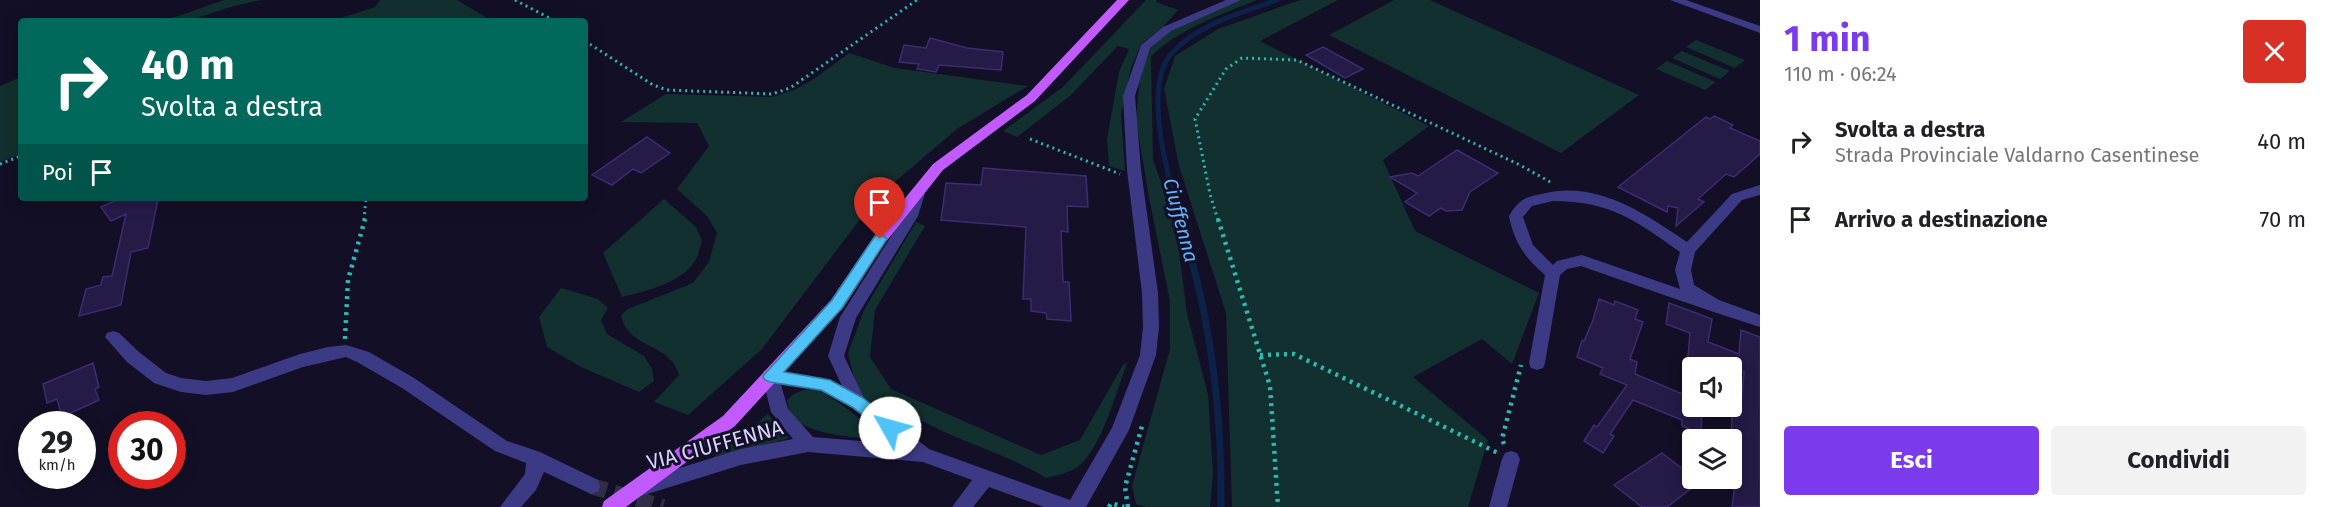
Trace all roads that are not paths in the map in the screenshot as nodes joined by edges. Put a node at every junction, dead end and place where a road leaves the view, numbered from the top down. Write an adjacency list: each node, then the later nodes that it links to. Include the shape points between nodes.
1 (1123, 0): 5 (main road, via 1031,98 938,167)
2 (1235, 0): 26 (street, via 1167,29 1145,47 1129,96 1150,293 1148,355 1120,430)
3 (1676, 0): 4 (street)
4 (1760, 30)
5 (919, 190): 13 (main road, via 880,239 837,304); 14 (street, via 911,216 848,317 836,356)
6 (1760, 190): 7 (street, via 1737,197)
7 (1688, 250): 8 (street, via 1621,208 1592,198 1553,196 1527,202 1516,216 1519,236 1535,259); 9 (street, via 1683,270 1687,288)
8 (1553, 273): 9 (street, via 1562,265 1582,260); 12 (street)
9 (1713, 304): 10 (street)
10 (1760, 321)
11 (114, 337): 17 (street, via 160,378 206,388 233,385 300,361 346,351 408,383 501,446)
12 (1537, 363)
13 (770, 376): 14 (street, via 824,385); 15 (street, VIA CIUFFENNA, via 780,412); 21 (main road, via 729,421)
14 (858, 403): 16 (street)
15 (807, 444): 16 (street, VIA CIUFFENNA); 21 (street, VIA CIUFFENNA, via 741,457)
16 (923, 454): 19 (street, VIA CIUFFENNA)
17 (534, 458): 20 (street); 22 (street, via 536,468 530,481)
18 (1511, 459): 27 (street)
19 (986, 477): 24 (street); 25 (street, VIA CIUFFENNA)
20 (591, 486)
21 (634, 490): 23 (main road)
22 (509, 507)
23 (611, 507)
24 (961, 507)
25 (1067, 507)
26 (1076, 507)
27 (1498, 507)

